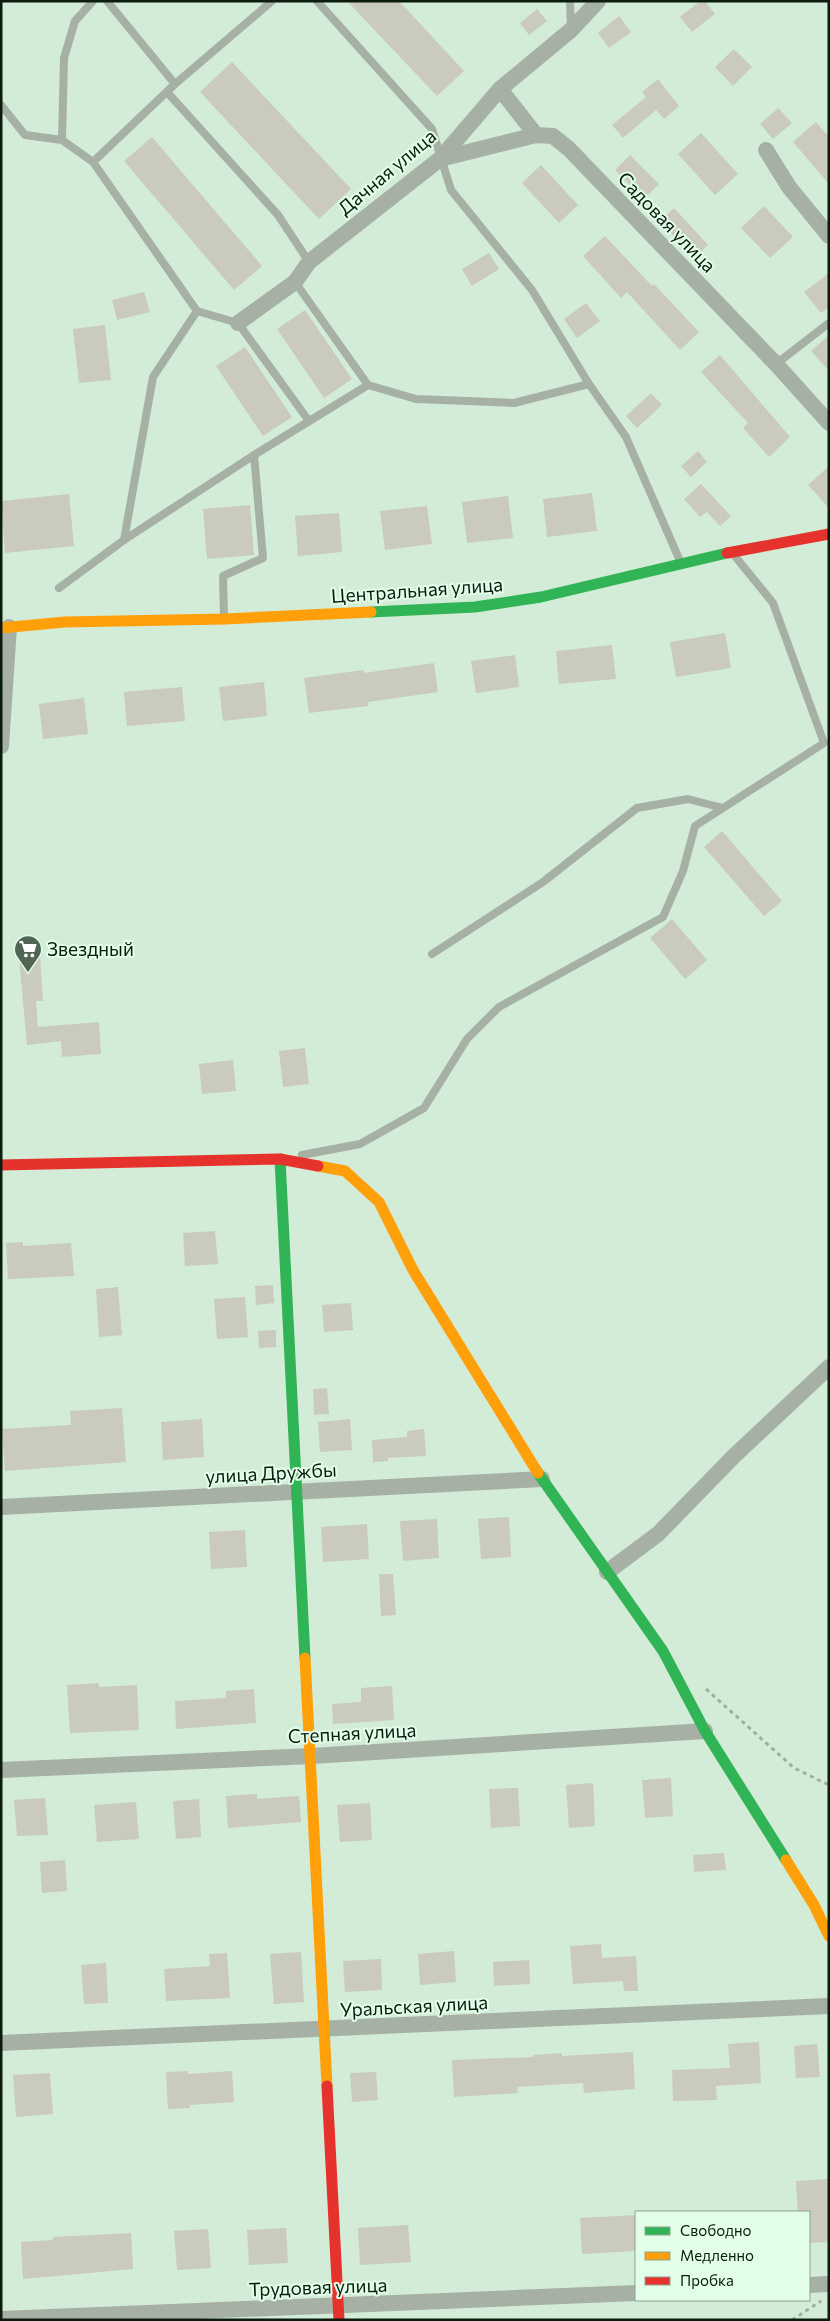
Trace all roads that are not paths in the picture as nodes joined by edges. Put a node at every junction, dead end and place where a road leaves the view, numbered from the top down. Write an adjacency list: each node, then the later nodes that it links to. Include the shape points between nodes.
1 (93, 1): 13 (lane, via 74,20 64,58)
2 (107, 1): 8 (lane)
3 (272, 1): 8 (lane)
4 (317, 1): 15 (lane, via 432,129)
5 (570, 1): 7 (lane)
6 (598, 1): 7 (street, Дачная улица)
7 (571, 30): 9 (street, Дачная улица)
8 (175, 84): 10 (lane)
9 (500, 89): 12 (street); 15 (street, Дачная улица)
10 (167, 92): 16 (lane); 18 (lane, via 278,215)
11 (1, 105): 13 (lane, via 25,135)
12 (536, 135): 15 (street, Садовая улица); 23 (street, Садовая улица, via 553,136 569,149)
13 (62, 140): 16 (lane)
14 (766, 150): 17 (street, via 789,187)
15 (440, 159): 18 (street, Дачная улица); 24 (lane, via 451,190 532,290)
16 (93, 162): 20 (lane)
17 (829, 236)
18 (309, 262): 19 (street, Дачная улица)
19 (294, 282): 21 (street, Дачная улица); 25 (lane)
20 (197, 311): 21 (lane); 30 (lane, via 153,377)
21 (238, 323): 26 (lane)
22 (829, 323): 23 (lane)
23 (776, 364): 27 (street, Садовая улица)
24 (589, 384): 25 (lane, via 514,403 416,399); 32 (lane, via 626,437)
25 (368, 385): 26 (lane)
26 (309, 421): 28 (lane)
27 (829, 423)
28 (254, 456): 30 (lane); 34 (lane, via 263,558 223,576)
29 (829, 534): 31 (street, Центральная улица)
30 (124, 540): 33 (lane)
31 (731, 552): 32 (street, Центральная улица); 37 (lane, via 773,603 824,743)
32 (681, 563): 34 (street, Центральная улица, via 541,597 475,607)
33 (59, 588)
34 (224, 619): 35 (street, Центральная улица, via 65,622)
35 (5, 628): 36 (street)
36 (1, 746)
37 (723, 808): 38 (lane, via 688,800 637,808 544,882); 39 (lane, via 696,826 683,871 663,917 499,1007 467,1039 424,1108 360,1144)
38 (432, 954)
39 (280, 1159): 40 (street); 42 (street, via 345,1171 379,1202 413,1270); 43 (street)
40 (1, 1165)
41 (829, 1367): 45 (street, via 658,1534)
42 (542, 1479): 43 (street, улица Дружбы); 45 (street)
43 (299, 1492): 44 (street, улица Дружбы); 47 (street)
44 (1, 1507)
45 (607, 1572): 46 (street, via 663,1651)
46 (705, 1731): 47 (street, Степная улица); 49 (street, via 814,1905)
47 (312, 1756): 48 (street, Степная улица); 51 (street)
48 (1, 1770)
49 (829, 1936)
50 (829, 2006): 51 (street, Уральская улица)
51 (326, 2030): 52 (street, Уральская улица); 56 (street)
52 (1, 2043)
53 (829, 2284): 54 (street)
54 (810, 2285)
55 (635, 2293): 56 (street, Трудовая улица)
56 (339, 2313): 57 (street, Трудовая улица)
57 (1, 2319)

